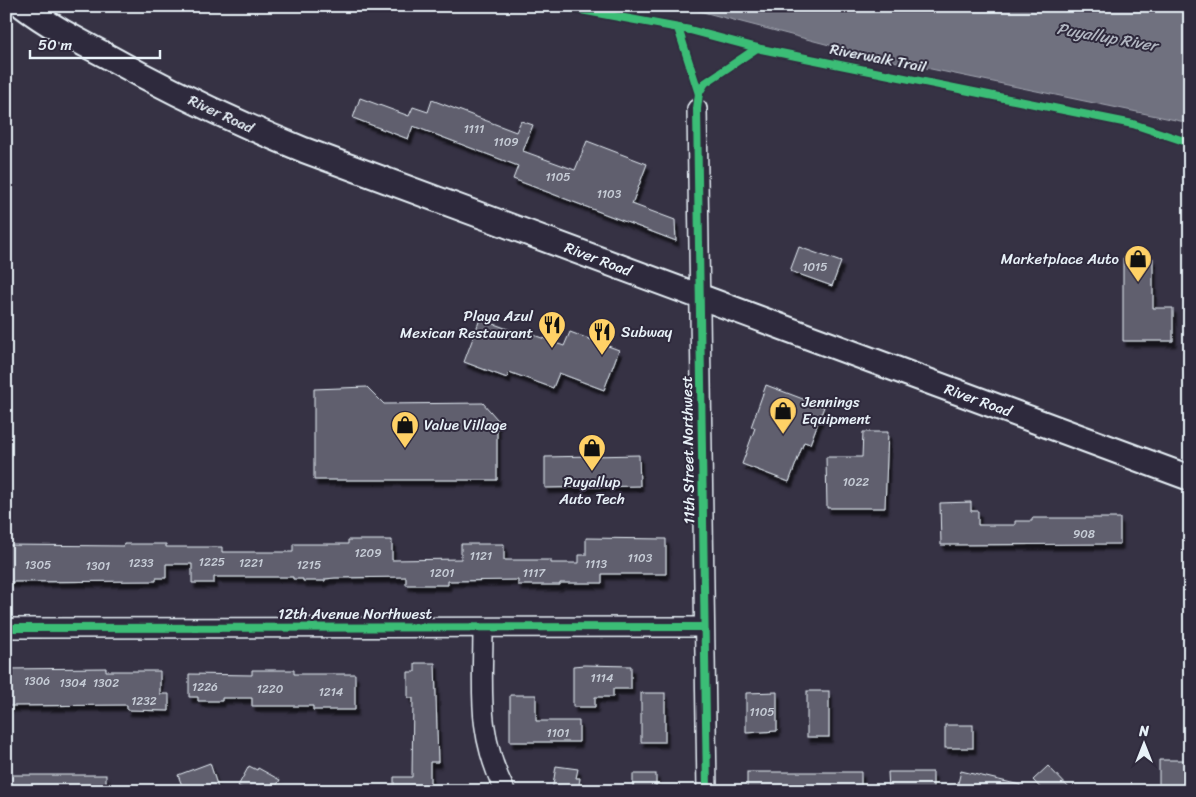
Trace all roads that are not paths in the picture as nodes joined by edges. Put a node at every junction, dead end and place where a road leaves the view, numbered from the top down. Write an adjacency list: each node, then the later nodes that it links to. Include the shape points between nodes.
1 (23, 6): 3 (main road, River Road, via 152,81 254,130)
2 (697, 109): 3 (street, 11th Street Northwest)
3 (700, 297): 4 (main road, River Road); 5 (street, 11th Street Northwest)
4 (1190, 478)
5 (704, 627): 7 (street, 12th Avenue Northwest); 9 (street, 11th Street Northwest)
6 (6, 628): 7 (street, 12th Avenue Northwest)
7 (483, 628): 8 (street, via 483,719 490,757)
8 (505, 791)
9 (706, 791)

